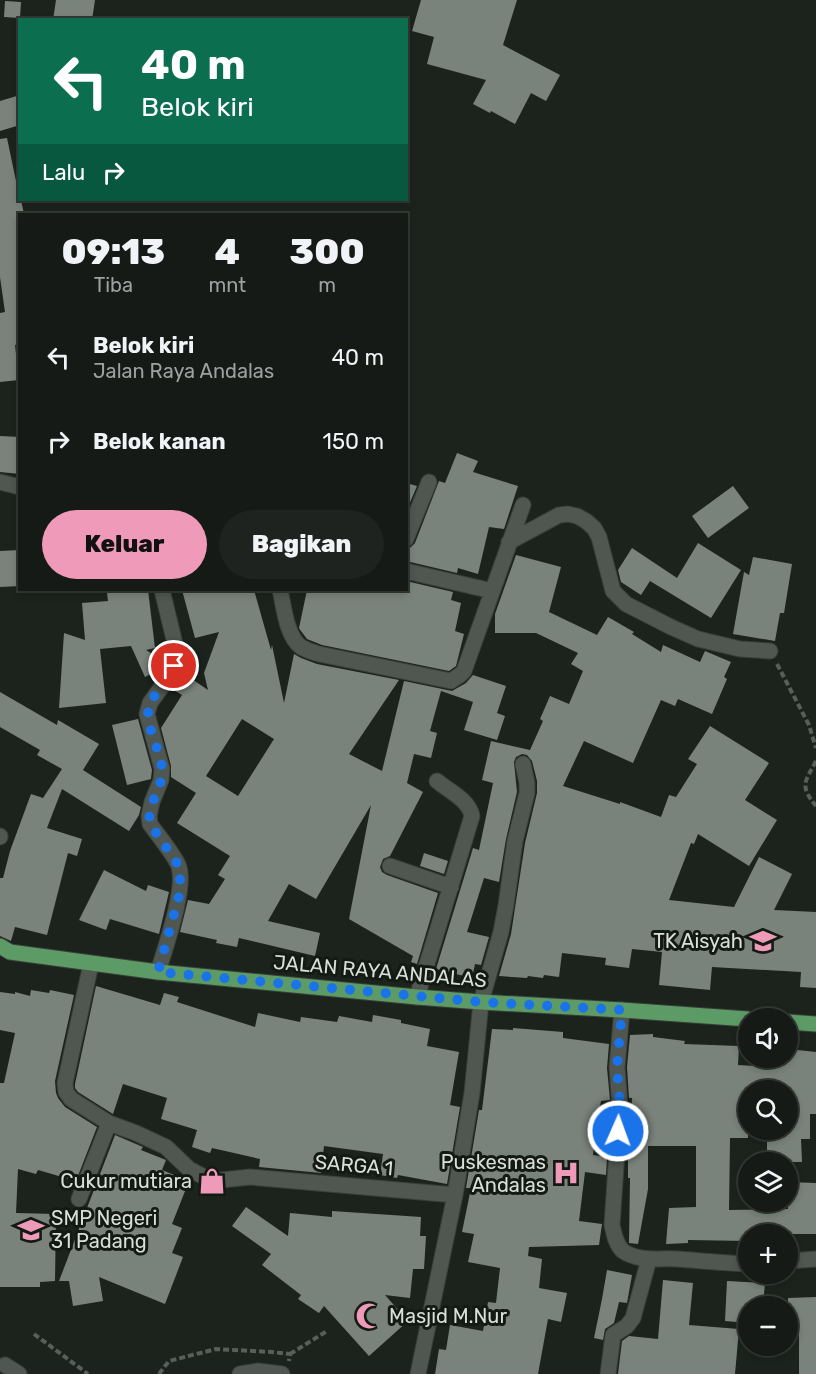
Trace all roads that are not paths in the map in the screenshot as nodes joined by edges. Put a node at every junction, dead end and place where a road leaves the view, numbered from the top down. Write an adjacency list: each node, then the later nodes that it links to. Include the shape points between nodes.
1 (429, 482): 5 (street)
2 (0, 483): 3 (street)
3 (18, 488)
4 (523, 505): 6 (street)
5 (408, 534)
6 (509, 542): 10 (street); 11 (street, via 559,515 577,516 594,528 599,537 613,591 620,599 698,639)
7 (408, 571): 10 (street)
8 (162, 591): 18 (street, via 177,652 171,672 147,714 162,769 149,816 150,824 179,866 180,880)
9 (280, 591): 10 (street, via 292,636 308,651 451,681 464,671)
10 (492, 591)
11 (770, 651)
12 (523, 764): 20 (street, via 527,793 501,932)
13 (437, 782): 15 (street, via 466,804 472,816)
14 (390, 866): 15 (street)
15 (451, 887): 19 (street)
16 (3, 952): 17 (main road, JALAN RAYA ANDALAS)
17 (91, 964): 18 (main road, JALAN RAYA ANDALAS); 25 (street, SARGA 1, via 66,1092)
18 (158, 972): 19 (main road, JALAN RAYA ANDALAS)
19 (417, 996): 20 (main road, JALAN RAYA ANDALAS)
20 (481, 1002): 21 (main road, JALAN RAYA ANDALAS); 26 (street, via 472,1093)
21 (622, 1010): 22 (main road, JALAN RAYA ANDALAS); 28 (street, via 612,1225 623,1250)
22 (738, 1018)
23 (798, 1023): 24 (main road)
24 (816, 1024)
25 (109, 1124): 26 (street, SARGA 1, via 166,1147 194,1172 212,1181 250,1177); 27 (street)
26 (454, 1195): 36 (street)
27 (79, 1199)
28 (649, 1259): 31 (street); 37 (street, via 633,1318 614,1335)
29 (816, 1259): 30 (street)
30 (798, 1260)
31 (738, 1263)
32 (5, 1365): 34 (street)
33 (286, 1369): 35 (street)
34 (19, 1374)
35 (240, 1374)
36 (418, 1374)
37 (608, 1374)

